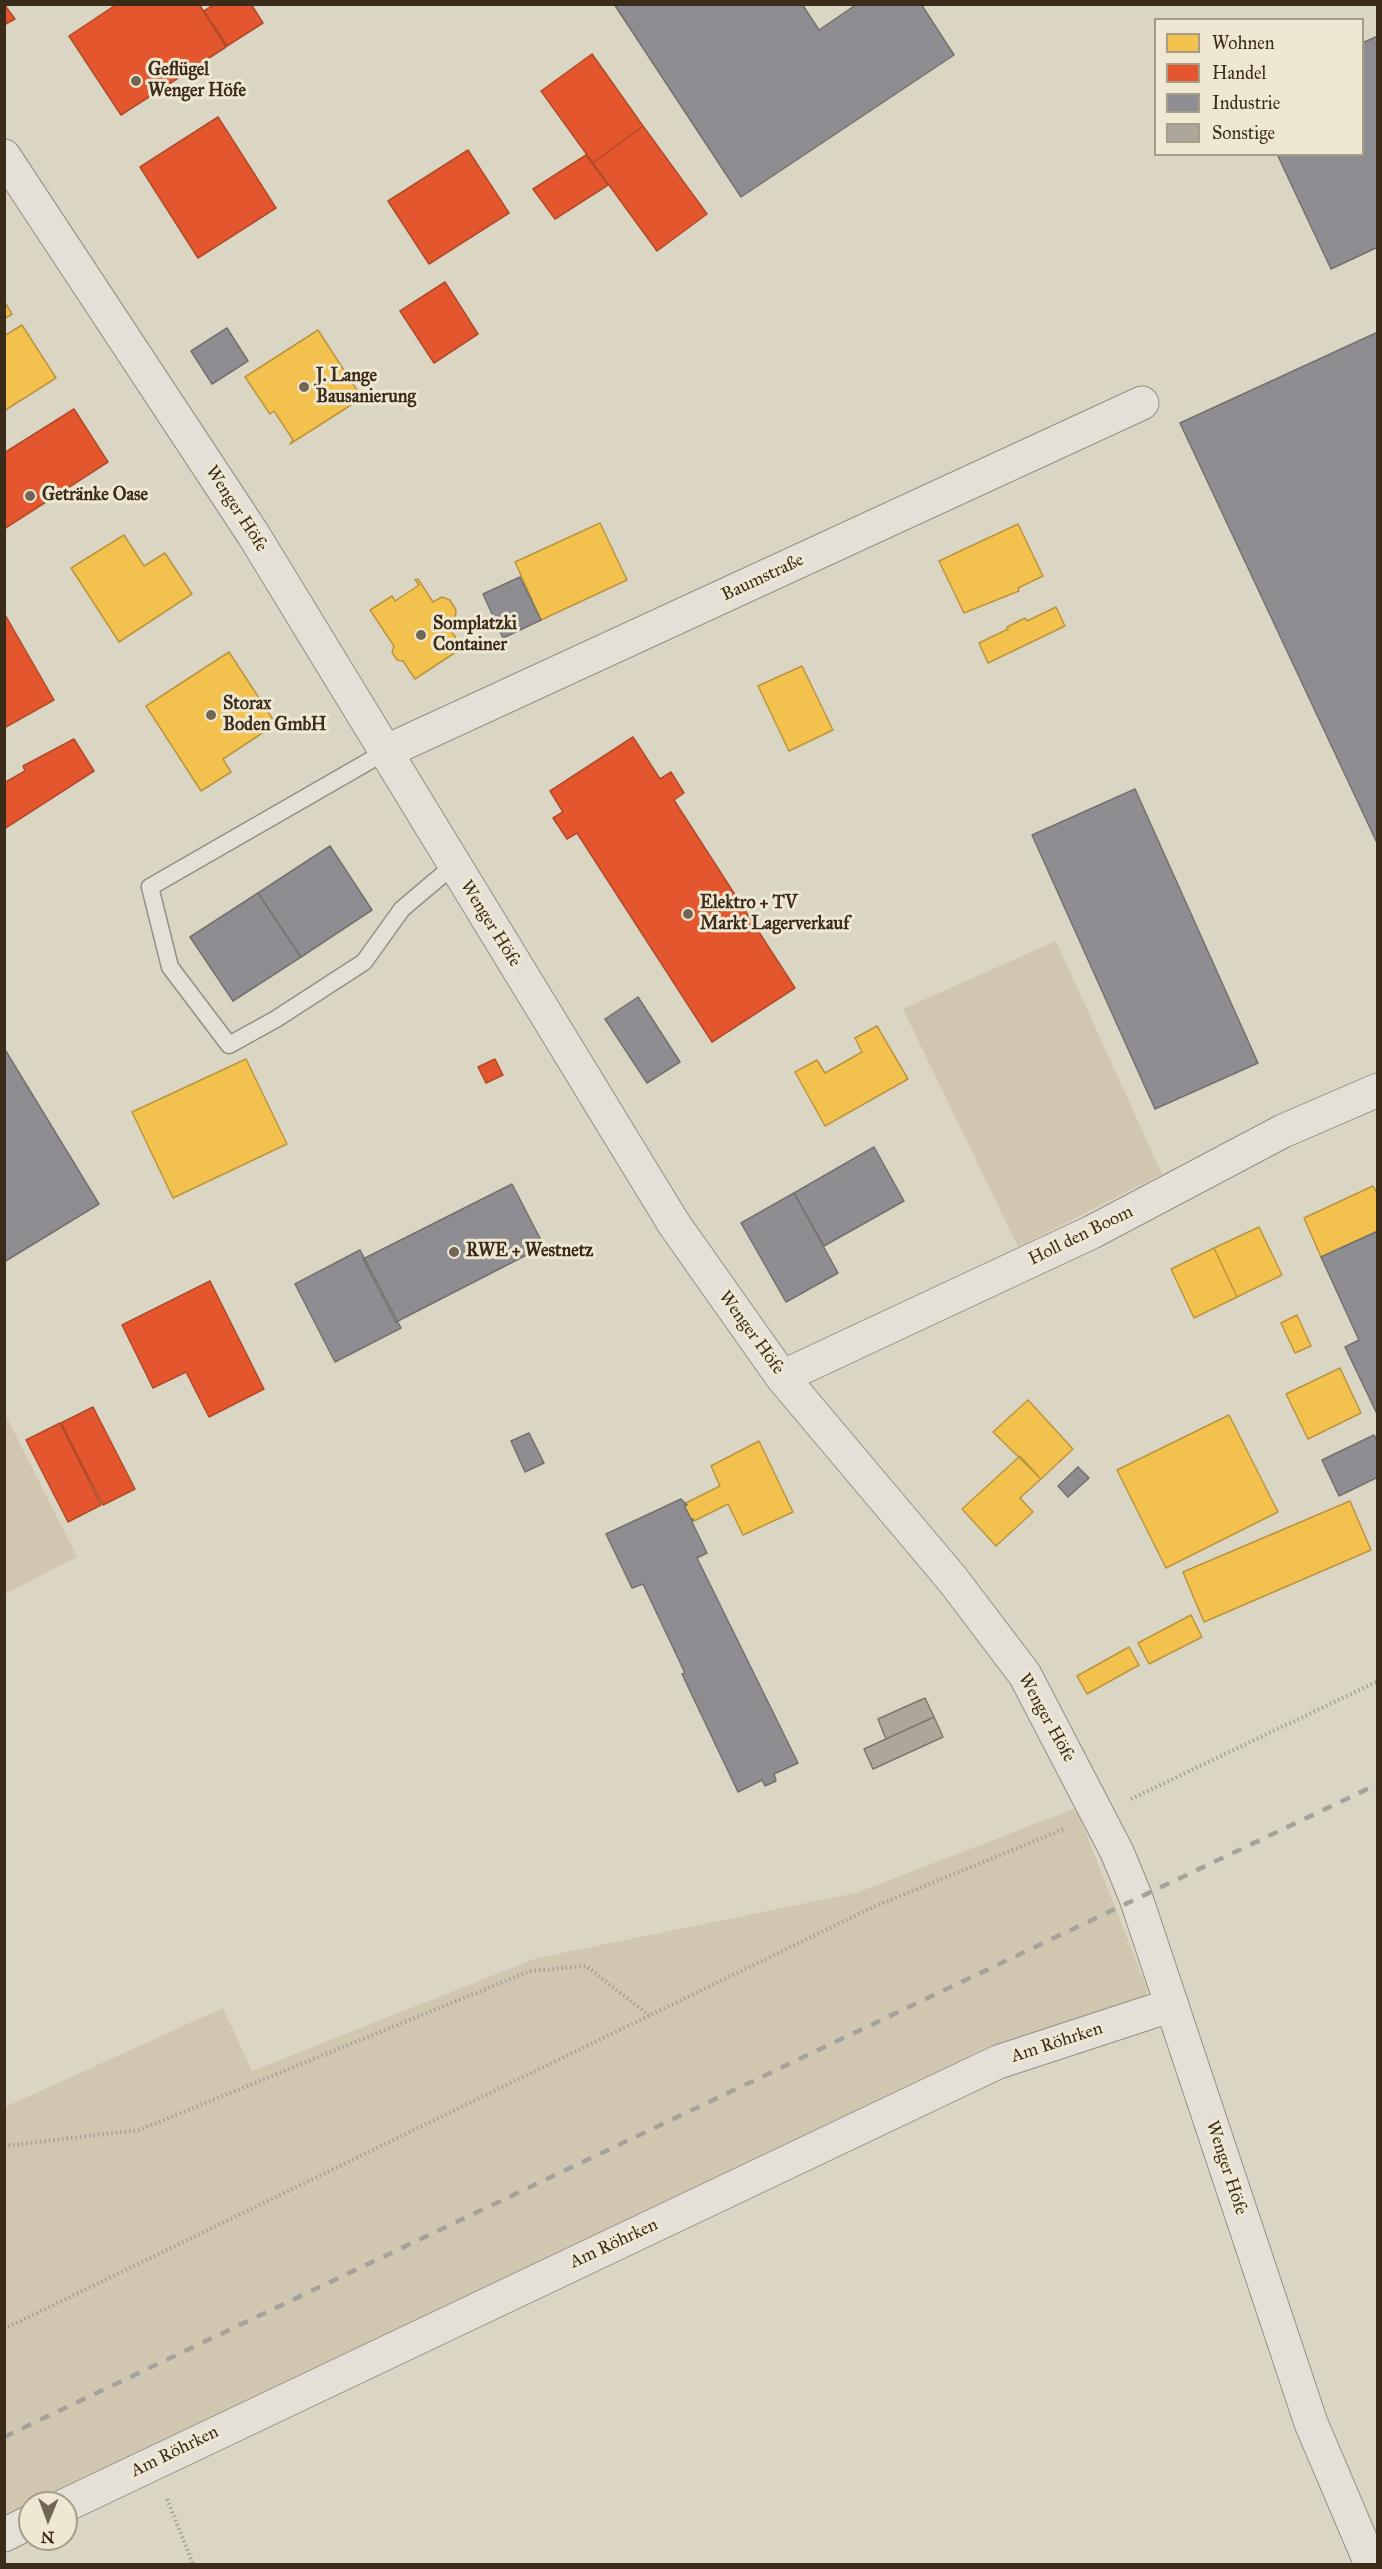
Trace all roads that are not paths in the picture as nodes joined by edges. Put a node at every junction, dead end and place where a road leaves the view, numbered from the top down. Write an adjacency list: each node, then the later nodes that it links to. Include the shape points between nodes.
1 (4, 156): 3 (street, Wenger Höfe, via 253,534)
2 (1142, 403): 3 (street, Baumstraße)
3 (385, 752): 4 (street, Wenger Höfe); 4 (lane, via 150,887 170,967 229,1045 364,962 402,909)
4 (454, 865): 6 (street, Wenger Höfe, via 674,1224)
5 (1377, 1090): 6 (street, Holl den Boom, via 1283,1131 1092,1232)
6 (782, 1377): 7 (street, Wenger Höfe, via 953,1580 1025,1675 1117,1852)
7 (1172, 2006): 8 (street, Am Röhrken, via 998,2062); 11 (street, Wenger Höfe, via 1311,2423)
8 (78, 2499)
9 (18, 2528): 10 (street)
10 (4, 2535)
11 (1371, 2565)

